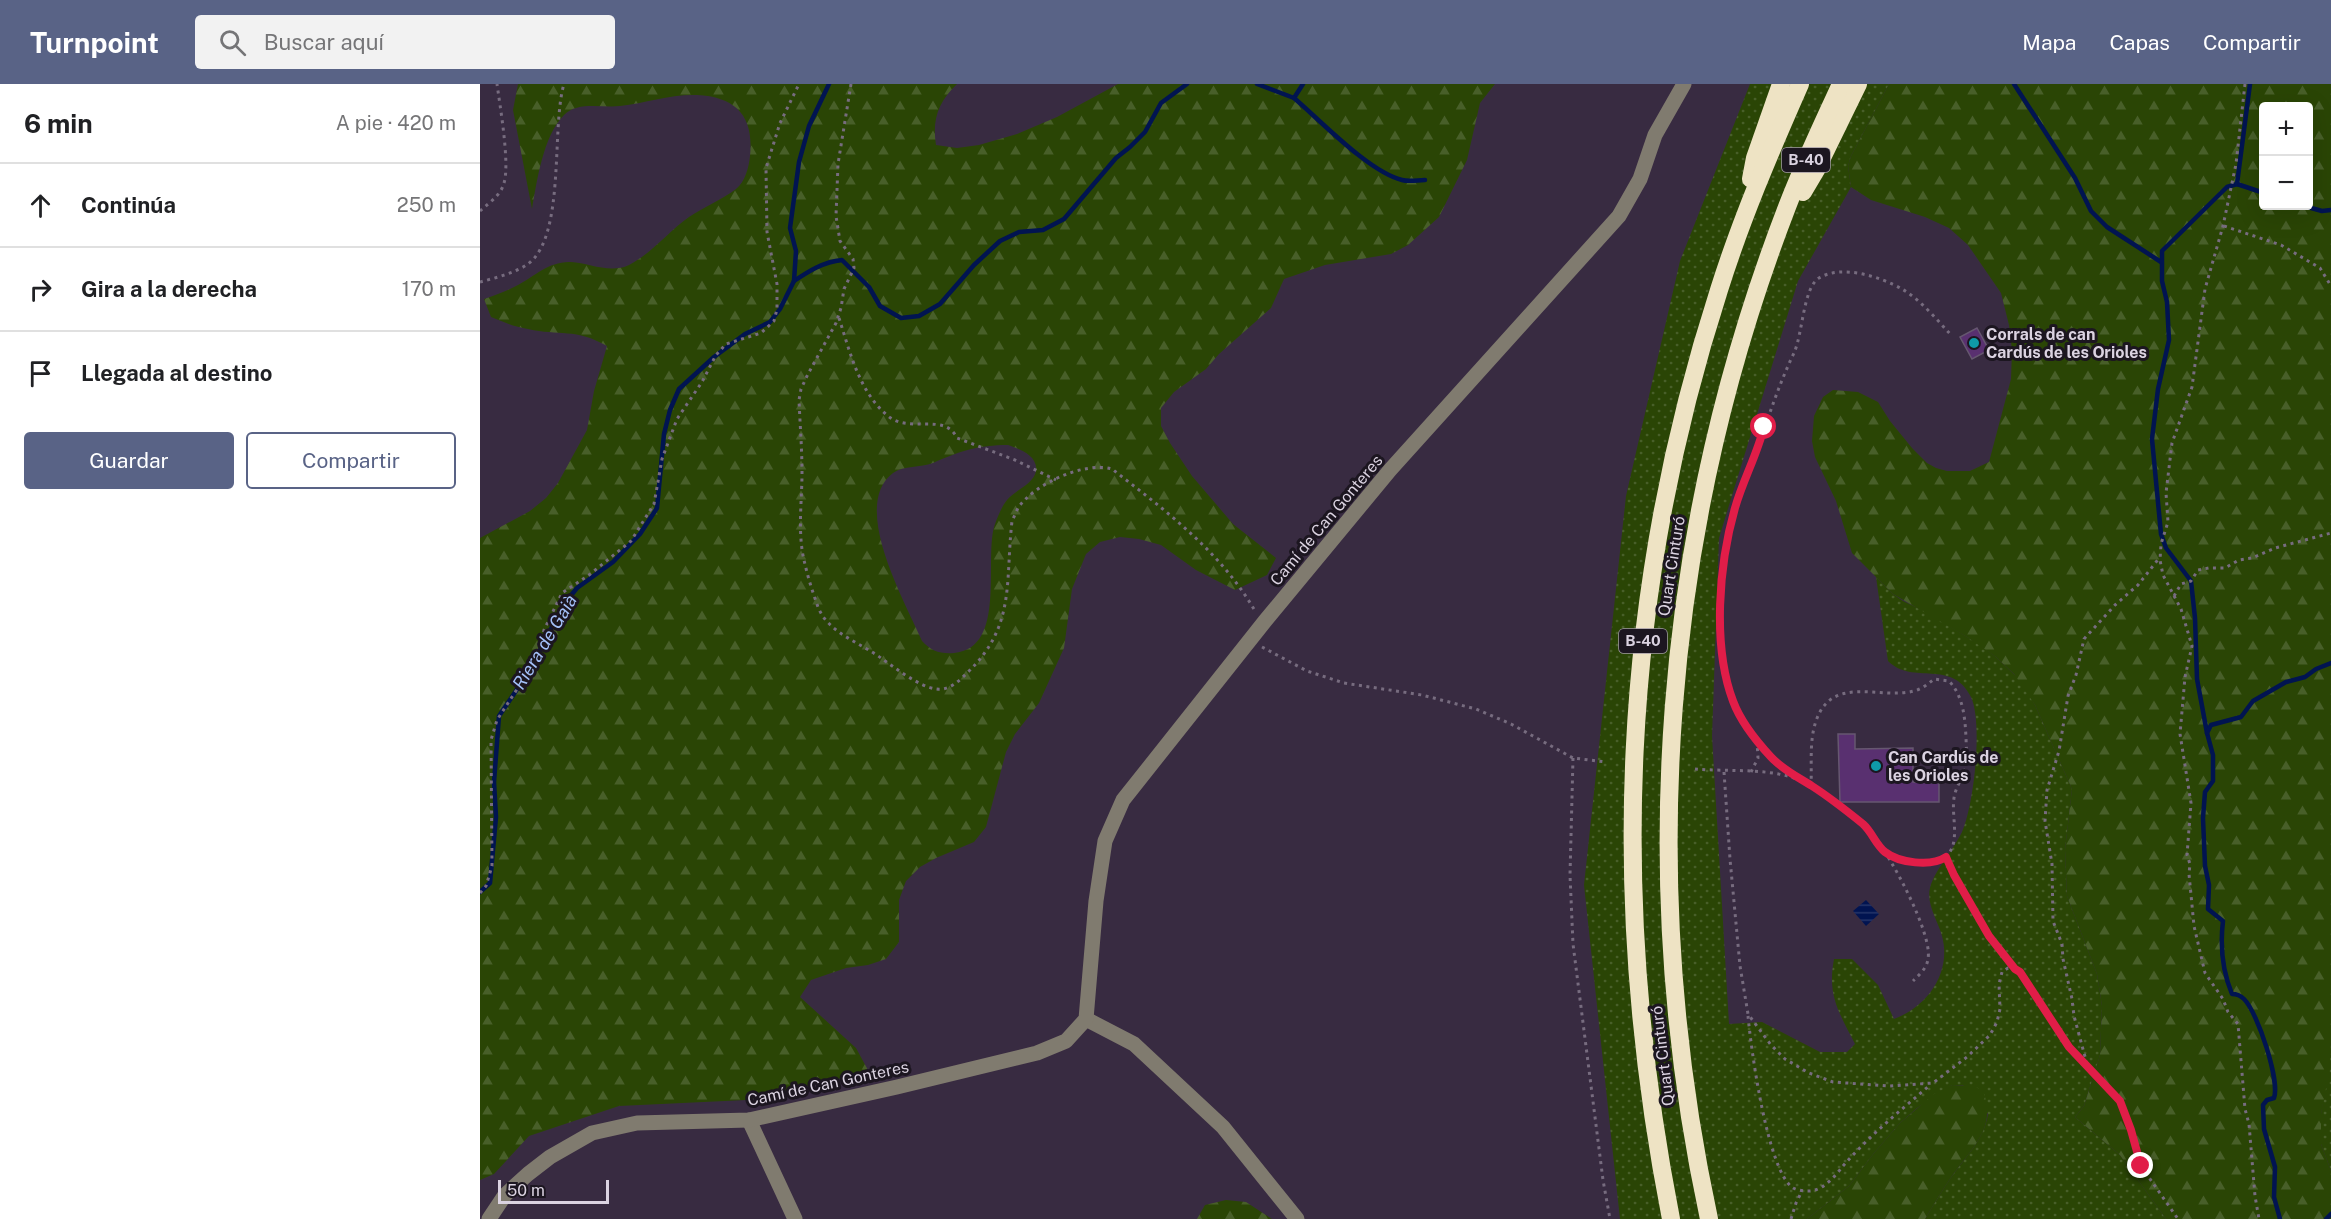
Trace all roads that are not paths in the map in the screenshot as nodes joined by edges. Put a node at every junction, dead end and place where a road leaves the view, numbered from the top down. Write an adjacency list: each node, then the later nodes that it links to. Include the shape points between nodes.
1 (1684, 84): 8 (street, Camí de Can Gonteres, via 1655,135 1640,179 1619,216 1390,470 1123,800 1105,841)
2 (1781, 84): 6 (highway, via 1755,158)
3 (1800, 84): 6 (highway, Quart Cinturó / B-40)
4 (1841, 84): 7 (highway, Quart Cinturó / B-40)
5 (1858, 84): 7 (highway, via 1816,170)
6 (1742, 225): 13 (highway, Quart Cinturó / B-40, via 1719,290 1677,438 1649,588 1639,685 1631,838 1636,962 1649,1095)
7 (1776, 237): 14 (highway, Quart Cinturó / B-40, via 1725,398 1701,502 1685,596 1672,724 1668,786 1671,960 1686,1101)
8 (1086, 1019): 9 (street, Camí de Can Gonteres, via 1066,1041 1037,1053); 12 (street, via 1134,1044 1223,1127)
9 (749, 1120): 10 (street, Camí de Can Gonteres, via 637,1123 592,1134 528,1174 505,1195); 11 (street)
10 (489, 1219)
11 (795, 1219)
12 (1297, 1219)
13 (1671, 1219)
14 (1709, 1219)

